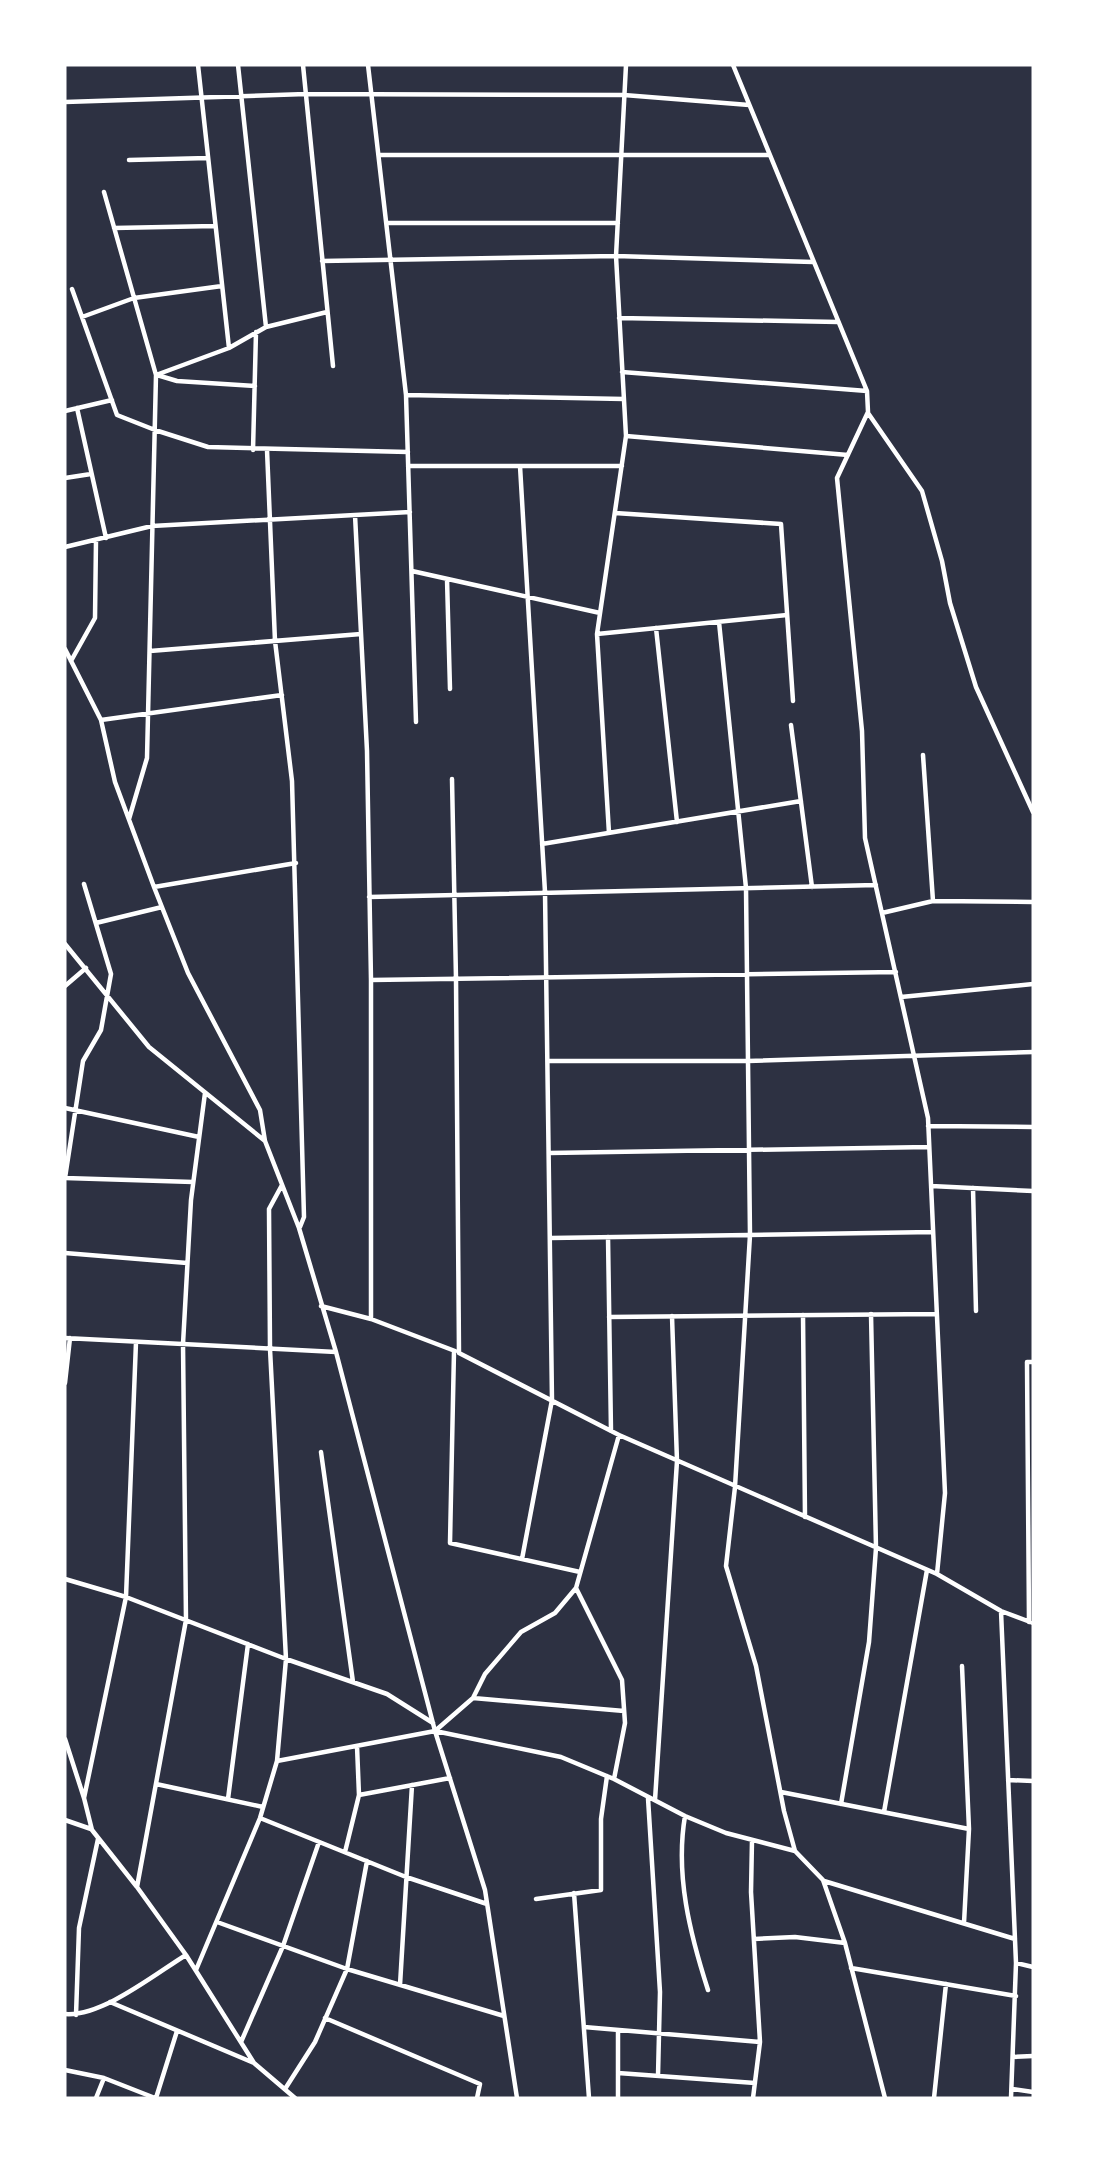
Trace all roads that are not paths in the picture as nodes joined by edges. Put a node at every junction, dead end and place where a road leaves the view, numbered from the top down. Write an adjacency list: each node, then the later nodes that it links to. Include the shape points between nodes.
1 (198, 65): 11 (street)
2 (238, 65): 10 (street)
3 (303, 65): 7 (street)
4 (368, 65): 8 (street)
5 (626, 65): 9 (street)
6 (733, 65): 13 (street)
7 (306, 94): 8 (street); 10 (street); 26 (street)
8 (372, 94): 9 (street); 14 (street)
9 (624, 95): 13 (street); 15 (street)
10 (242, 96): 11 (street); 35 (street)
11 (202, 98): 12 (street); 17 (street)
12 (65, 102)
13 (749, 105): 16 (street)
14 (379, 155): 15 (street); 20 (street)
15 (621, 155): 16 (street); 21 (street)
16 (770, 155): 27 (street)
17 (208, 158): 18 (street); 22 (street)
18 (129, 160)
19 (104, 192): 23 (street)
20 (387, 223): 21 (street); 25 (street)
21 (618, 223): 24 (street)
22 (215, 226): 23 (street); 28 (street)
23 (114, 228): 30 (street)
24 (616, 256): 25 (street); 27 (street); 33 (street)
25 (391, 260): 26 (street); 43 (street)
26 (322, 261): 31 (street)
27 (813, 262): 34 (street)
28 (222, 286): 30 (street); 37 (street)
29 (72, 289): 32 (street)
30 (134, 298): 32 (street); 40 (street)
31 (327, 312): 35 (street); 38 (street)
32 (82, 317): 45 (street)
33 (619, 318): 34 (street); 39 (street)
34 (838, 322): 42 (street)
35 (266, 327): 36 (street)
36 (256, 332): 37 (street); 41 (street)
37 (229, 348): 40 (street)
38 (332, 366)
39 (622, 372): 42 (street); 44 (street)
40 (156, 375): 41 (street, via 177,381); 49 (street)
41 (255, 386): 51 (street)
42 (867, 391): 48 (street)
43 (406, 395): 44 (street); 53 (street)
44 (624, 399): 50 (street)
45 (112, 400): 46 (street); 49 (street, via 117,415)
46 (76, 408): 47 (street); 58 (street)
47 (65, 411)
48 (867, 412): 54 (street); 91 (street, via 922,491 976,687)
49 (155, 430): 51 (street, via 208,447); 64 (street)
50 (626, 436): 54 (street); 57 (street)
51 (253, 450): 52 (street)
52 (267, 450): 53 (street); 63 (street)
53 (408, 452): 55 (street)
54 (848, 455): 99 (street, via 837,478 862,731 866,838)
55 (408, 466): 56 (street); 60 (street)
56 (520, 466): 57 (street); 70 (street)
57 (622, 466): 61 (street)
58 (91, 474): 59 (street); 65 (street)
59 (65, 478)
60 (410, 512): 62 (street); 68 (street)
61 (615, 513): 71 (street); 72 (street, via 781,524)
62 (355, 515): 63 (street); 75 (street)
63 (270, 520): 64 (street); 77 (street)
64 (152, 526): 65 (street); 79 (street)
65 (106, 538): 66 (street)
66 (96, 540): 67 (street); 80 (street, via 95,618)
67 (65, 548)
68 (412, 571): 69 (street); 86 (street)
69 (447, 579): 70 (street); 81 (street)
70 (528, 597): 71 (street); 96 (street)
71 (600, 613): 76 (street)
72 (787, 615): 73 (street); 83 (street)
73 (719, 622): 74 (street); 92 (street)
74 (656, 628): 76 (street); 94 (street)
75 (361, 634): 77 (street); 105 (street)
76 (597, 634): 95 (street)
77 (275, 641): 79 (street); 82 (street)
78 (65, 649): 80 (street)
79 (150, 651): 84 (street)
80 (71, 661): 85 (street)
81 (450, 689)
82 (282, 695): 84 (street); 97 (street)
83 (793, 701)
84 (148, 713): 85 (street); 93 (street, via 148,758)
85 (101, 720): 93 (street)
86 (416, 722)
87 (791, 725): 90 (street)
88 (923, 755): 106 (street)
89 (452, 779): 104 (street)
90 (801, 801): 92 (street); 101 (street)
91 (1033, 811)
92 (738, 812): 94 (street); 102 (street)
93 (129, 820): 100 (street)
94 (677, 822): 95 (street)
95 (609, 833): 96 (street)
96 (542, 844): 103 (street)
97 (296, 863): 100 (street); 142 (street, via 304,1217)
98 (84, 884): 110 (street)
99 (876, 885): 101 (street); 109 (street)
100 (154, 887): 108 (street)
101 (812, 887): 102 (street)
102 (746, 888): 103 (street); 114 (street)
103 (545, 892): 104 (street); 115 (street)
104 (454, 895): 105 (street); 116 (street)
105 (369, 897): 117 (street)
106 (933, 901): 107 (street); 109 (street)
107 (1033, 902)
108 (162, 907): 110 (street); 132 (street, via 188,973 260,1110)
109 (882, 913): 113 (street)
110 (96, 923): 120 (street, via 111,974)
111 (65, 944): 112 (street)
112 (86, 968): 119 (street); 120 (street)
113 (896, 972): 114 (street); 121 (street)
114 (747, 975): 115 (street); 125 (street)
115 (547, 978): 116 (street); 124 (street)
116 (456, 979): 117 (street); 163 (street)
117 (371, 980): 157 (street)
118 (1033, 984): 121 (street)
119 (65, 986)
120 (108, 995): 126 (street, via 149,1047); 128 (street, via 102,1030 83,1061)
121 (901, 997): 123 (street)
122 (1033, 1052): 123 (street)
123 (914, 1054): 125 (street); 129 (street)
124 (548, 1061): 125 (street); 135 (street)
125 (748, 1061): 134 (street)
126 (205, 1093): 131 (street); 132 (street)
127 (65, 1108): 128 (street)
128 (75, 1111): 131 (street); 136 (street)
129 (928, 1126): 130 (street); 133 (street)
130 (1033, 1127)
131 (199, 1137): 137 (street)
132 (265, 1141): 138 (street)
133 (929, 1147): 134 (street); 139 (street)
134 (749, 1150): 135 (street); 144 (street)
135 (550, 1153): 146 (street)
136 (65, 1178): 137 (street)
137 (193, 1182): 148 (street)
138 (282, 1185): 142 (street); 161 (street, via 269,1209)
139 (931, 1186): 140 (street); 143 (street)
140 (972, 1188): 141 (street); 150 (street)
141 (1033, 1191)
142 (299, 1228): 149 (street)
143 (933, 1232): 144 (street); 152 (street)
144 (750, 1235): 145 (street); 155 (street)
145 (608, 1237): 146 (street); 156 (street)
146 (551, 1238): 166 (street)
147 (65, 1254): 148 (street)
148 (187, 1263): 160 (street)
149 (321, 1306): 157 (street); 162 (street)
150 (976, 1311)
151 (871, 1314): 152 (street); 153 (street); 173 (street)
152 (936, 1314): 177 (street, via 945,1493)
153 (803, 1315): 155 (street); 172 (street)
154 (672, 1316): 155 (street); 156 (street); 170 (street)
155 (746, 1316): 171 (street)
156 (609, 1317): 167 (street)
157 (371, 1319): 163 (street)
158 (68, 1338): 159 (street); 165 (street)
159 (136, 1342): 160 (street); 180 (street)
160 (183, 1344): 161 (street); 182 (street)
161 (270, 1349): 162 (street); 185 (street)
162 (335, 1352): 190 (street)
163 (456, 1352): 166 (street); 174 (street, via 450,1543)
164 (1033, 1362): 183 (street, via 1027,1362)
165 (65, 1383)
166 (552, 1400): 167 (street); 174 (street)
167 (611, 1431): 168 (street)
168 (620, 1435): 170 (street); 176 (street)
169 (321, 1452): 187 (street)
170 (677, 1461): 171 (street); 208 (street)
171 (735, 1488): 172 (street); 203 (street, via 726,1566 756,1666)
172 (805, 1517): 173 (street)
173 (876, 1548): 175 (street); 209 (street, via 869,1642)
174 (522, 1559): 176 (street)
175 (927, 1570): 177 (street); 211 (street)
176 (580, 1572): 179 (street)
177 (937, 1574): 181 (street)
178 (65, 1579): 180 (street)
179 (576, 1588): 188 (street, via 555,1613 521,1632 485,1674); 189 (street, via 622,1680)
180 (126, 1597): 182 (street); 206 (street)
181 (1001, 1611): 183 (street); 199 (street)
182 (186, 1620): 184 (street); 201 (street)
183 (1031, 1623)
184 (248, 1644): 185 (street); 207 (street)
185 (286, 1659): 187 (street); 195 (street)
186 (962, 1667): 215 (street)
187 (353, 1682): 190 (street, via 387,1694)
188 (473, 1698): 189 (street); 191 (street)
189 (624, 1711): 198 (street)
190 (433, 1723): 191 (street)
191 (435, 1731): 194 (street); 196 (street, via 561,1757); 197 (street)
192 (65, 1739): 193 (street)
193 (66, 1746): 206 (street)
194 (357, 1746): 195 (street); 204 (street)
195 (277, 1761): 210 (street)
196 (607, 1776): 198 (street); 226 (street, via 601,1819 601,1890)
197 (450, 1778): 202 (street); 228 (street)
198 (614, 1779): 205 (street)
199 (1008, 1780): 200 (street); 231 (street)
200 (1033, 1781)
201 (156, 1784): 207 (street); 225 (street)
202 (412, 1785): 204 (street); 223 (street)
203 (781, 1792): 209 (street); 220 (street)
204 (359, 1795): 221 (street)
205 (648, 1797): 208 (street); 253 (street)
206 (85, 1798): 216 (street)
207 (228, 1799): 210 (street)
208 (655, 1800): 212 (street)
209 (841, 1804): 211 (street)
210 (264, 1807): 213 (street)
211 (884, 1812): 215 (street)
212 (685, 1816): 218 (street); 243 (street, via 681,1842 685,1895 693,1945)
213 (260, 1818): 219 (street); 229 (street)
214 (65, 1820): 216 (street)
215 (969, 1829): 230 (street)
216 (92, 1830): 217 (street)
217 (98, 1838): 225 (street); 247 (street, via 79,1928)
218 (752, 1840): 220 (street); 232 (street)
219 (319, 1842): 221 (street); 234 (street)
220 (795, 1851): 224 (street)
221 (345, 1852): 222 (street)
222 (367, 1861): 223 (street); 239 (street)
223 (406, 1877): 228 (street); 242 (street)
224 (823, 1880): 230 (street); 233 (street)
225 (137, 1886): 235 (street)
226 (574, 1893): 227 (street); 250 (street)
227 (536, 1899)
228 (487, 1904): 248 (street)
229 (217, 1922): 234 (street); 240 (street)
230 (964, 1923): 231 (street)
231 (1015, 1939): 236 (street)
232 (754, 1940): 233 (street, via 795,1937); 255 (street)
233 (845, 1943): 238 (street)
234 (283, 1946): 239 (street); 254 (street)
235 (186, 1955): 240 (street); 245 (street)
236 (1016, 1963): 237 (street); 244 (street)
237 (1033, 1966)
238 (851, 1968): 241 (street); 275 (street)
239 (347, 1969): 242 (street); 249 (street)
240 (196, 1970): 254 (street)
241 (947, 1984): 244 (street); 276 (street)
242 (400, 1985): 248 (street)
243 (708, 1990)
244 (1016, 1996): 257 (street)
245 (110, 2002): 247 (street); 252 (street)
246 (65, 2014): 247 (street)
247 (76, 2015)
248 (504, 2016): 271 (street)
249 (325, 2018): 264 (street); 270 (street, via 480,2084)
250 (584, 2027): 251 (street); 272 (street)
251 (618, 2030): 253 (street); 260 (street)
252 (177, 2031): 258 (street); 268 (street)
253 (659, 2033): 255 (street); 261 (street)
254 (241, 2042): 258 (street)
255 (760, 2042): 263 (street)
256 (1033, 2056): 257 (street)
257 (1013, 2057): 265 (street)
258 (254, 2063): 264 (street)
259 (65, 2070): 262 (street)
260 (618, 2073): 261 (street); 273 (street)
261 (658, 2076): 263 (street)
262 (104, 2078): 267 (street); 268 (street)
263 (755, 2084): 274 (street)
264 (285, 2089): 269 (street)
265 (1012, 2089): 266 (street); 277 (street)
266 (1033, 2092)
267 (96, 2098)
268 (156, 2098)
269 (295, 2098)
270 (477, 2098)
271 (517, 2098)
272 (589, 2098)
273 (618, 2098)
274 (754, 2098)
275 (885, 2098)
276 (934, 2098)
277 (1011, 2098)

